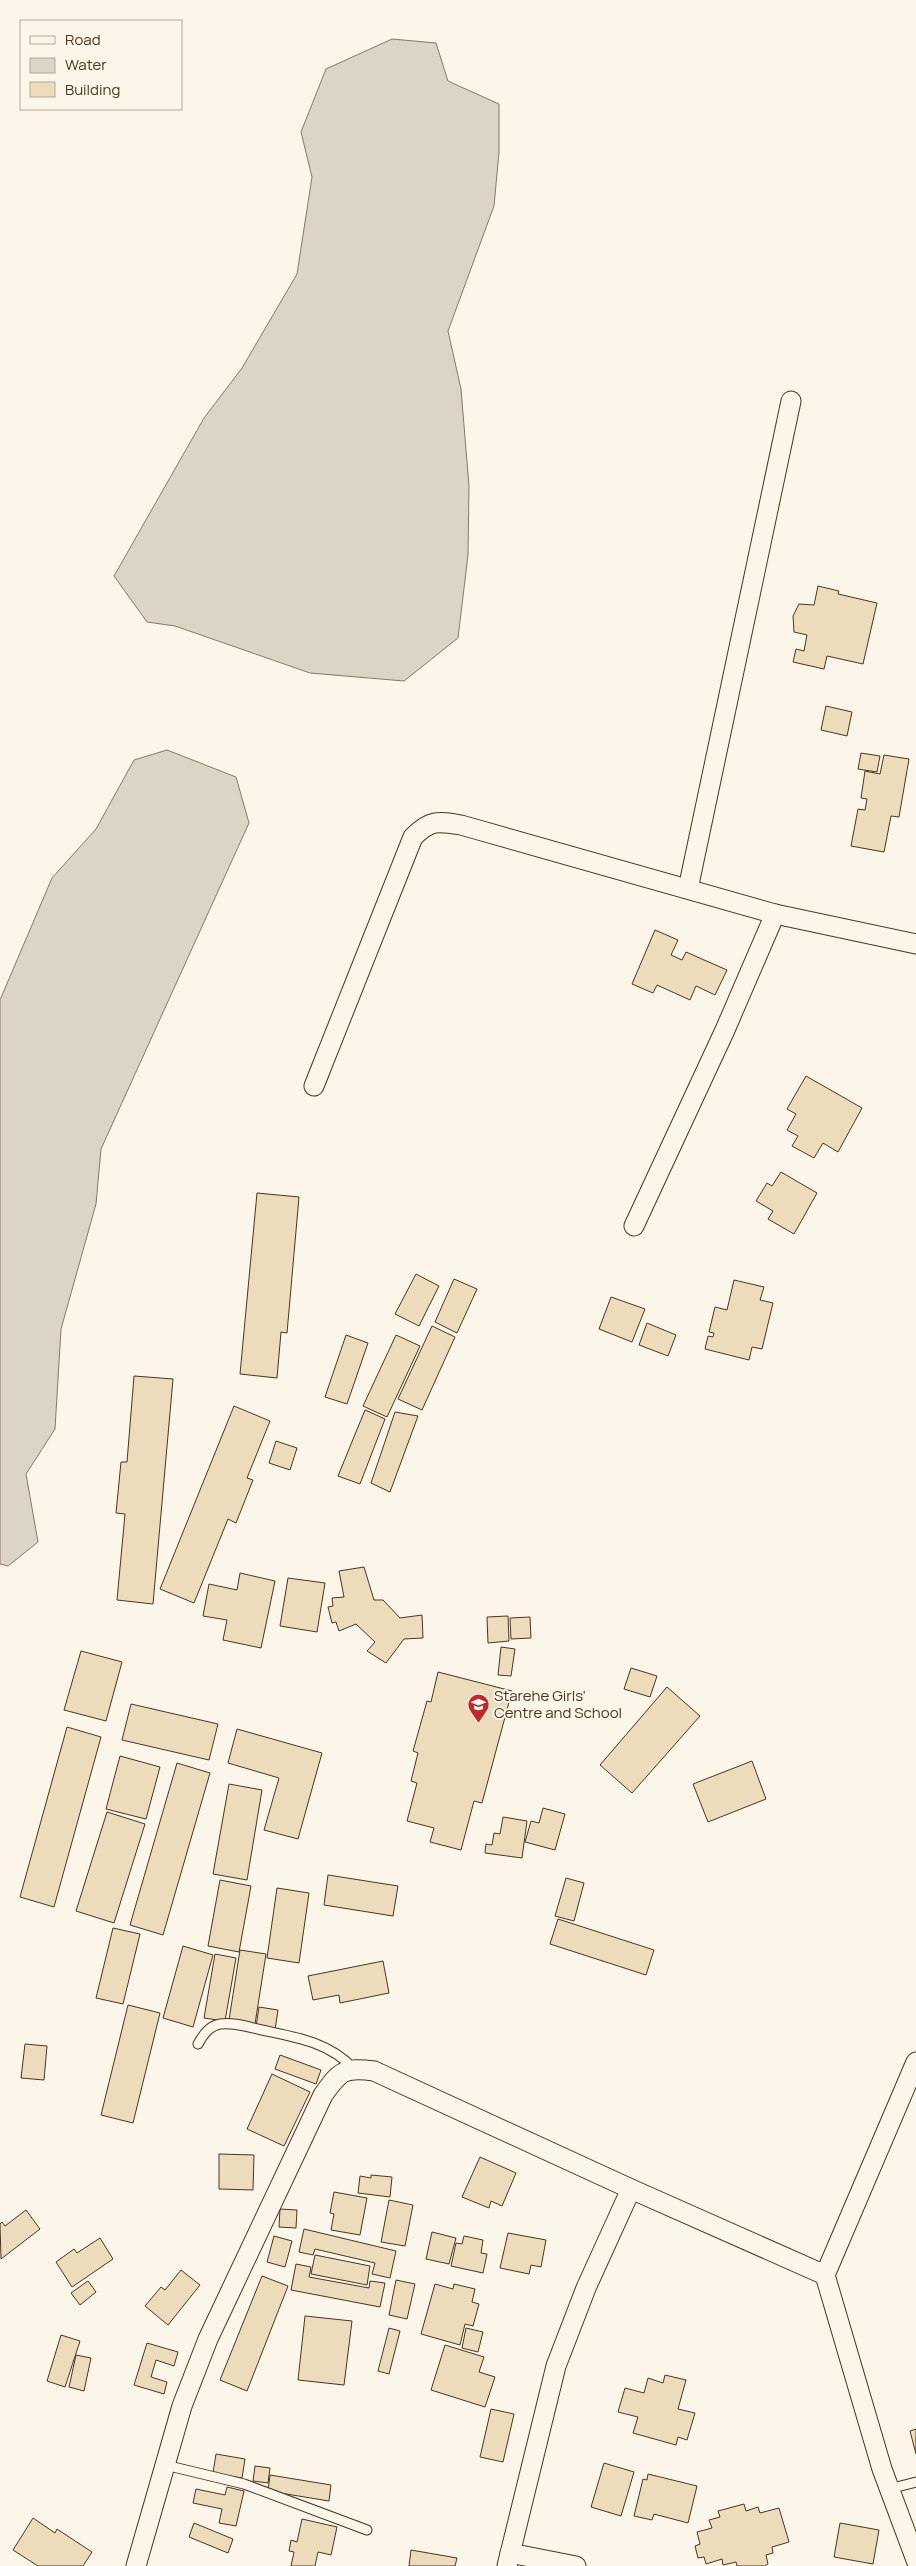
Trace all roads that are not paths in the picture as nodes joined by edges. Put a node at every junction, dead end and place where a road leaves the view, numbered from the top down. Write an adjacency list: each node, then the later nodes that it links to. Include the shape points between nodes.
1 (792, 401): 2 (street)
2 (688, 889): 3 (street); 5 (street, via 461,825 441,821 425,825 413,837 401,863)
3 (774, 914): 4 (street); 6 (street, via 725,1030)
4 (916, 944)
5 (314, 1086)
6 (634, 1226)
7 (198, 2044): 9 (lane, via 206,2032 218,2024 235,2024 307,2040)
8 (916, 2062): 11 (street)
9 (353, 2068): 10 (street, via 374,2071); 12 (street, via 336,2076 323,2095 208,2339 182,2406)
10 (630, 2189): 11 (street); 16 (street, via 556,2366)
11 (825, 2275): 14 (street)
12 (165, 2465): 15 (lane, via 244,2484); 18 (street)
13 (916, 2482): 14 (lane)
14 (889, 2489): 17 (street)
15 (367, 2530)
16 (509, 2560): 19 (street)
17 (916, 2560)
18 (136, 2566)
19 (576, 2566)

